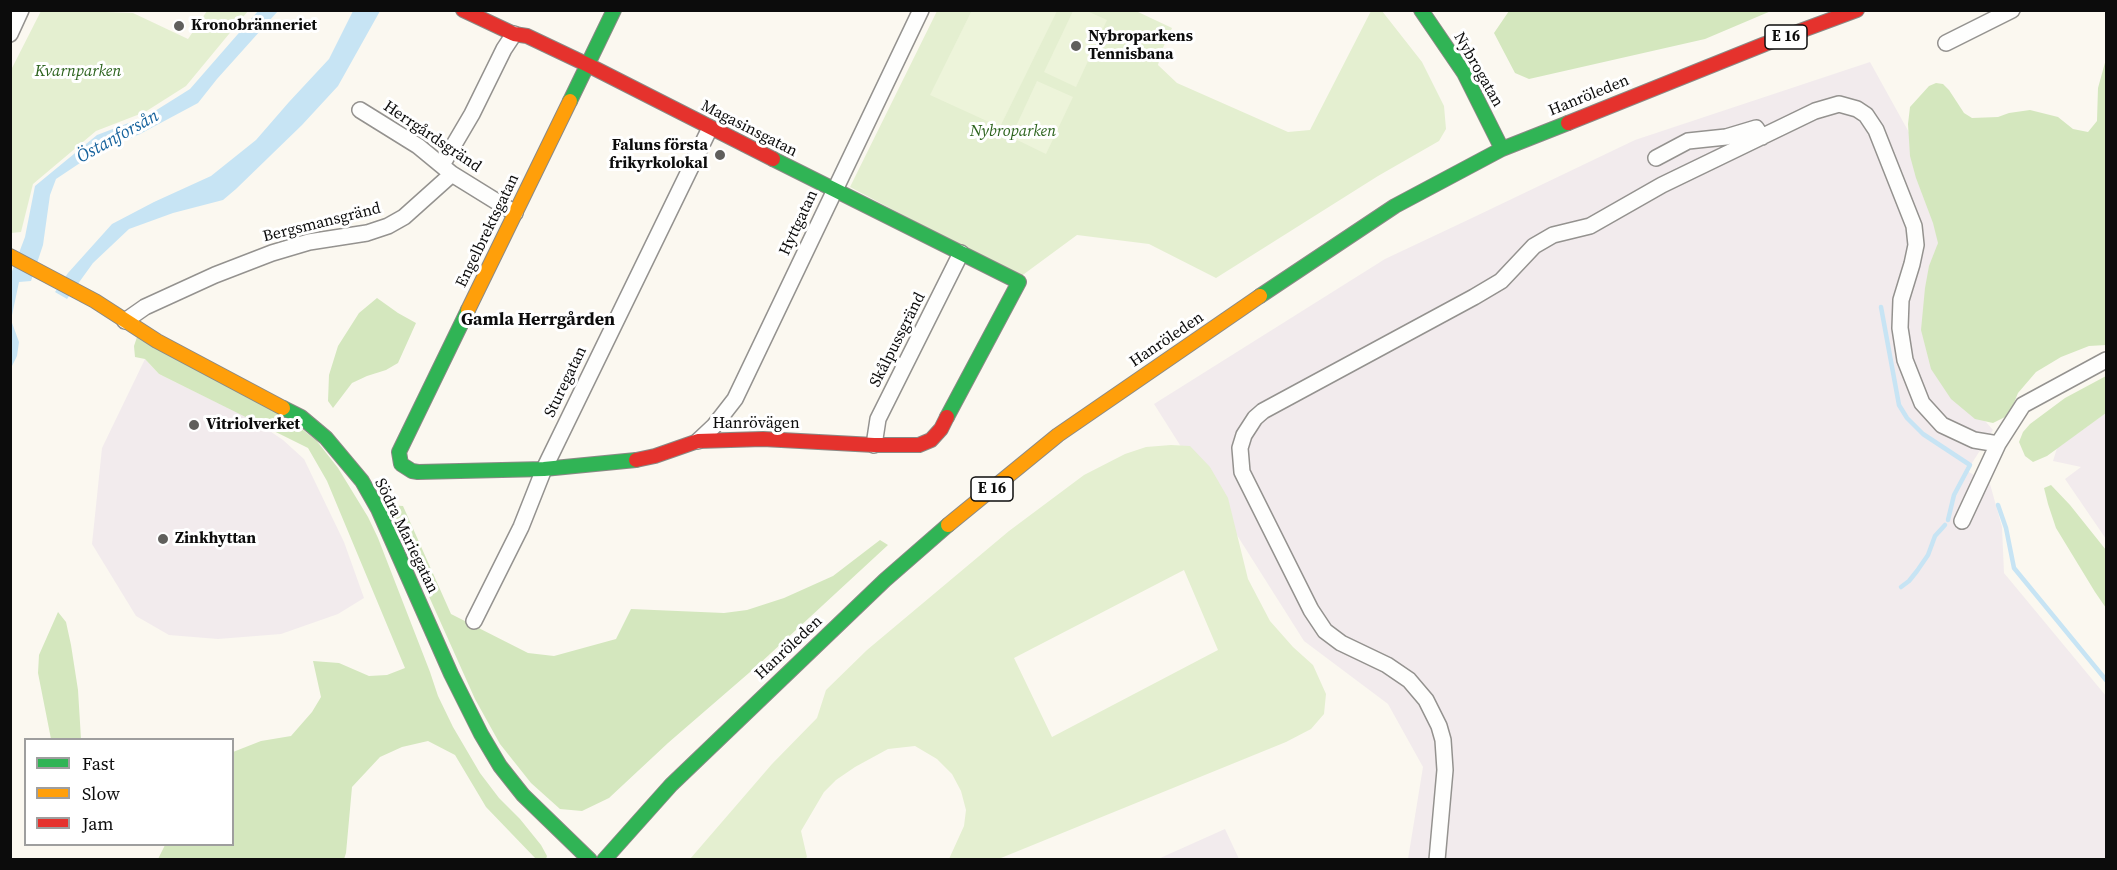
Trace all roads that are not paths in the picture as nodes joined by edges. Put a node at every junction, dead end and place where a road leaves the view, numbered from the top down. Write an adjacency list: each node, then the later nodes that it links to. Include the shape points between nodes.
1 (464, 10): 7 (main road, Magasinsgatan)
2 (614, 10): 10 (main road, Engelbrektsgatan)
3 (921, 10): 17 (street, Hyttgatan)
4 (1420, 10): 14 (main road, Nybrogatan, via 1464,73)
5 (1857, 10): 14 (main road, Hanröleden / E 16)
6 (2012, 10): 9 (street)
7 (483, 14): 8 (main road, Magasinsgatan)
8 (514, 34): 10 (main road, Magasinsgatan, via 527,36); 16 (street, Bergsmansgränd)
9 (1946, 43)
10 (588, 64): 12 (main road, Magasinsgatan); 18 (main road, Engelbrektsgatan)
11 (360, 110): 16 (street, Herrgårdsgränd, via 418,146)
12 (710, 128): 17 (main road, Magasinsgatan); 28 (street, Sturegatan)
13 (1762, 136): 15 (street, via 1756,128 1726,137 1688,141); 25 (street, via 1828,106 1850,106 1866,115 1885,149 1914,226 1916,245 1901,300 1900,328 1915,387 1922,403 1942,425 1974,440); 33 (street, via 1590,226 1540,242 1501,281 1272,406 1255,418 1244,435 1240,462 1245,482 1318,621 1341,643 1409,680 1434,715 1443,740 1445,770)
14 (1502, 149): 32 (main road, Hanröleden / E 16, via 1395,206 1058,435 885,580 671,785)
15 (1656, 158)
16 (447, 170): 18 (street, Herrgårdsgränd); 22 (street, Bergsmansgränd, via 404,217 388,226 272,253 205,279 145,307)
17 (834, 190): 19 (main road, Magasinsgatan); 24 (street, Hyttgatan, via 735,399)
18 (514, 213): 27 (main road, Engelbrektsgatan, via 399,452)
19 (961, 253): 21 (main road, Magasinsgatan); 26 (street, Skålpussgränd, via 878,419)
20 (13, 257): 22 (main road, Södra Mariegatan)
21 (1019, 282): 26 (main road, Hanrövägen, via 936,436 919,445)
22 (125, 321): 31 (main road, Södra Mariegatan, via 301,417 345,459 378,509 451,674 491,750 523,795)
23 (2106, 360): 25 (street, via 2023,405)
24 (698, 441): 26 (main road, Hanrövägen, via 763,439); 28 (main road, Hanrövägen, via 631,461)
25 (1998, 444): 29 (street)
26 (874, 445)
27 (403, 466): 28 (main road, Hanrövägen, via 418,472)
28 (544, 469): 30 (street, Sturegatan, via 521,527)
29 (1962, 521)
30 (474, 621)
31 (590, 860)
32 (604, 860)
33 (1437, 860)

